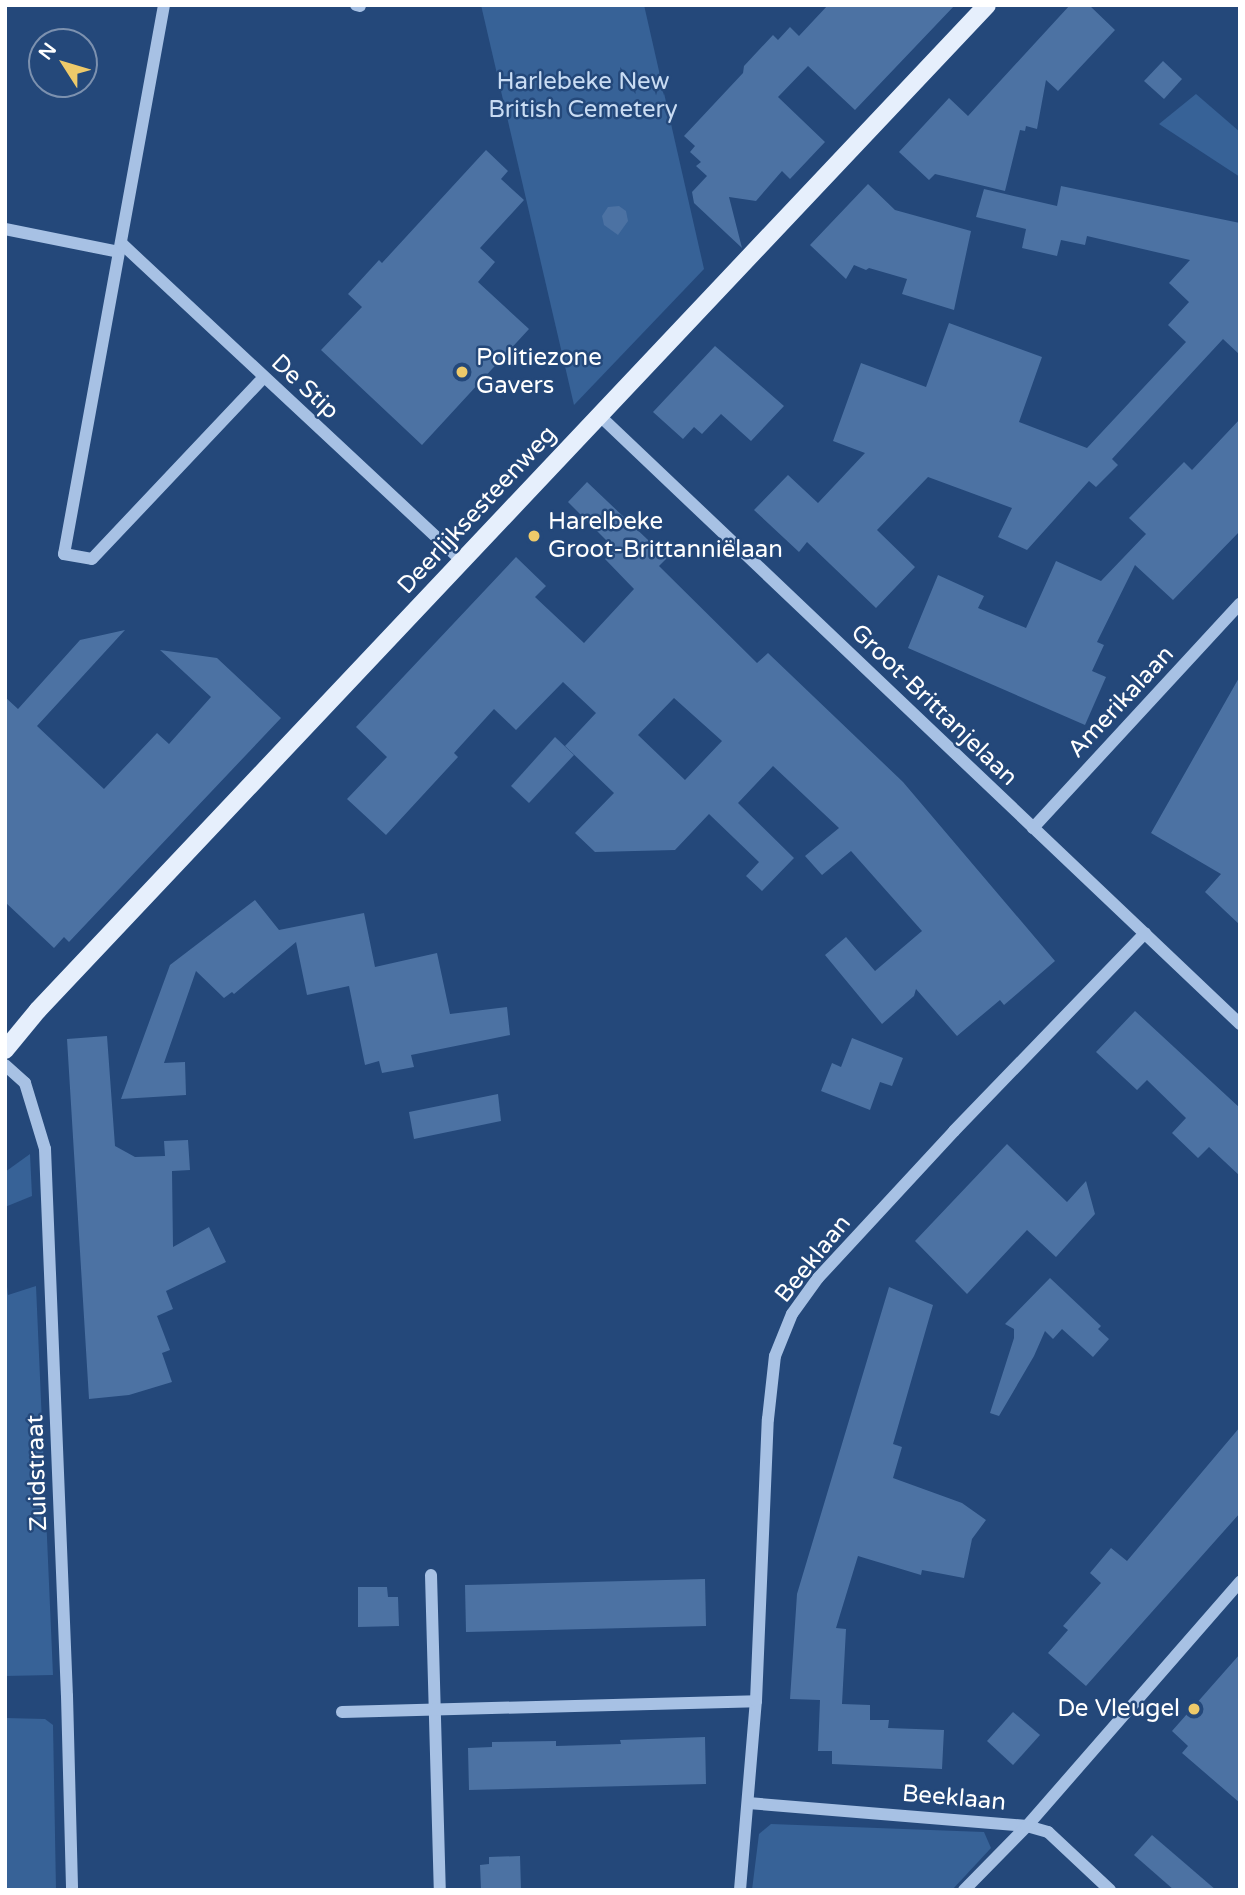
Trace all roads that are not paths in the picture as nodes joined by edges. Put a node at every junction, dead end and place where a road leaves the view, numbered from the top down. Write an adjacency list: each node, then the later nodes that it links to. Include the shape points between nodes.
1 (164, 5): 4 (street)
2 (987, 5): 6 (main road, Deerlijksesteenweg)
3 (5, 229): 4 (street)
4 (120, 247): 5 (street, De Stip); 5 (street, via 64,554 92,559)
5 (264, 377): 7 (street, De Stip)
6 (600, 416): 7 (main road, Deerlijksesteenweg); 9 (street, Groot-Brittanjelaan)
7 (462, 561): 12 (main road, Deerlijksesteenweg)
8 (1240, 604): 9 (street, Amerikalaan)
9 (1033, 828): 10 (street, Groot-Brittanjelaan)
10 (1145, 933): 11 (street, Groot-Brittanjelaan); 16 (street, Beeklaan, via 818,1278 792,1314 775,1356 768,1419)
11 (1240, 1024)
12 (5, 1050)
13 (5, 1065): 21 (street, Zuidstraat, via 25,1083 45,1149)
14 (431, 1575): 17 (street)
15 (1240, 1582): 20 (street)
16 (756, 1701): 17 (street); 19 (street, Beeklaan)
17 (435, 1710): 18 (street); 22 (street)
18 (342, 1712)
19 (748, 1803): 20 (street, Beeklaan); 23 (street, Beeklaan)
20 (1027, 1826): 24 (street, Beeklaan); 25 (street, via 1048,1832)
21 (72, 1890)
22 (440, 1890)
23 (740, 1890)
24 (964, 1890)
25 (1110, 1890)

